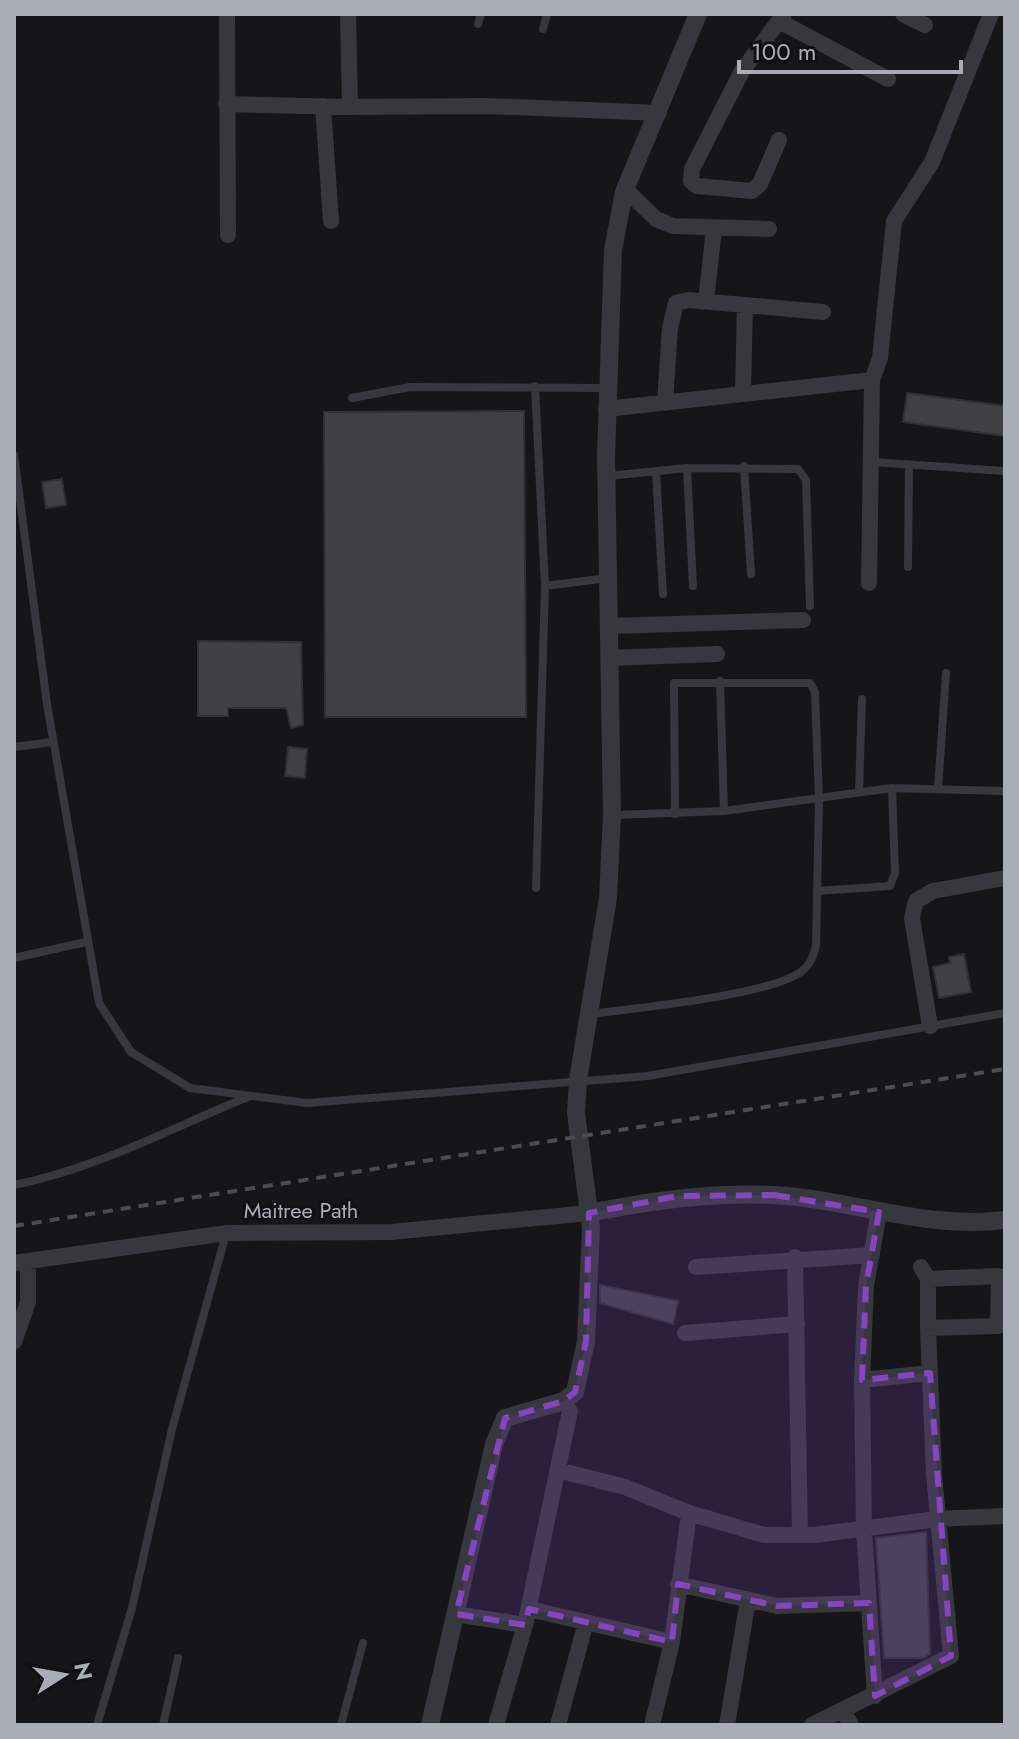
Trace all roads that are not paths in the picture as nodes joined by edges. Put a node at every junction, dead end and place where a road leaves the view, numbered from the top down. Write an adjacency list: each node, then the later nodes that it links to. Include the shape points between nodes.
1 (227, 14): 13 (street)
2 (348, 14): 15 (street)
3 (481, 14): 9 (lane)
4 (547, 14): 11 (lane)
5 (698, 14): 16 (street)
6 (903, 14): 10 (street)
7 (991, 14): 26 (street, via 932,162 894,221 880,358)
8 (781, 17): 12 (street); 17 (street, via 742,71 692,169 691,181 752,191)
9 (478, 24)
10 (925, 25)
11 (543, 29)
12 (888, 79)
13 (226, 104): 14 (street); 22 (street)
14 (323, 106): 15 (street); 19 (street)
15 (350, 107): 16 (street)
16 (659, 113): 18 (street)
17 (779, 140)
18 (625, 189): 20 (street, via 656,219 673,226); 28 (street, via 613,250)
19 (331, 221)
20 (714, 229): 21 (street); 23 (street)
21 (769, 229)
22 (228, 235)
23 (706, 301): 24 (street); 31 (street, via 681,301 674,308)
24 (745, 305): 25 (street); 29 (street)
25 (823, 312)
26 (872, 380): 29 (street); 34 (street)
27 (535, 386): 28 (lane); 30 (lane, via 410,387); 46 (lane)
28 (606, 388): 32 (street)
29 (743, 392): 31 (street)
30 (352, 398)
31 (665, 402): 32 (street)
32 (606, 409): 40 (street)
33 (14, 455): 41 (lane)
34 (871, 462): 35 (lane); 45 (street)
35 (909, 465): 39 (lane); 42 (lane)
36 (744, 466): 37 (lane); 43 (lane); 49 (lane, via 789,467 804,473)
37 (687, 468): 38 (lane); 47 (lane)
38 (656, 471): 40 (lane); 48 (lane)
39 (1005, 471)
40 (607, 476): 44 (street)
41 (18, 506): 56 (lane)
42 (908, 567)
43 (751, 574)
44 (609, 578): 46 (lane); 50 (street)
45 (869, 583)
46 (545, 586): 67 (lane)
47 (693, 586)
48 (663, 594)
49 (807, 613): 50 (street)
50 (609, 626): 52 (street)
51 (717, 654): 52 (street)
52 (609, 658): 65 (street)
53 (946, 673): 59 (lane)
54 (720, 681): 62 (lane, via 810,683 815,692); 63 (lane); 64 (lane, via 674,683)
55 (862, 699): 60 (lane)
56 (53, 742): 57 (lane); 69 (lane)
57 (14, 747)
58 (892, 788): 59 (lane); 60 (lane); 68 (lane, via 895,873 890,886)
59 (938, 789): 61 (lane)
60 (859, 791): 62 (lane)
61 (1002, 791)
62 (819, 799): 63 (lane); 68 (lane)
63 (724, 811): 64 (lane)
64 (675, 814): 65 (lane)
65 (612, 815): 72 (street, via 608,898)
66 (1005, 878): 73 (street, via 933,891 916,901 912,918)
67 (536, 888)
68 (817, 891): 72 (lane, via 816,946 811,962 799,973 752,988)
69 (86, 942): 70 (lane); 75 (lane, via 99,1003 131,1052 190,1088)
70 (14, 958)
71 (1005, 1013): 73 (lane)
72 (589, 1014): 74 (street)
73 (930, 1026): 74 (lane, via 648,1076)
74 (578, 1080): 75 (lane, via 307,1103); 78 (street, via 577,1127)
75 (250, 1096): 76 (lane, via 94,1164)
76 (14, 1185)
77 (879, 1212): 78 (street, via 760,1195 678,1196); 79 (street, via 924,1219); 81 (street)
78 (589, 1213): 80 (street, Maitree Path, via 391,1232); 101 (street, via 586,1341 575,1392 564,1401 505,1418 494,1444)
79 (1005, 1220)
80 (227, 1233): 83 (street, Maitree Path); 109 (lane)
81 (872, 1255): 82 (street); 90 (street)
82 (795, 1257): 84 (street); 85 (street)
83 (21, 1262): 88 (street, via 28,1302)
84 (696, 1267)
85 (797, 1324): 87 (street); 97 (street)
86 (928, 1328): 86 (street, via 998,1326 999,1276 924,1273); 89 (street)
87 (685, 1333)
88 (14, 1342)
89 (930, 1373): 90 (street); 95 (street)
90 (862, 1380): 96 (street)
91 (570, 1411): 92 (street)
92 (558, 1470): 93 (street, via 625,1487); 102 (street)
93 (689, 1513): 97 (street, via 764,1535); 98 (street)
94 (1005, 1516): 95 (street)
95 (937, 1519): 96 (street); 107 (street, via 951,1656)
96 (864, 1530): 97 (street); 100 (street)
97 (800, 1535)
98 (678, 1584): 99 (street); 104 (street)
99 (748, 1600): 100 (street, via 777,1606); 116 (street)
100 (869, 1603): 107 (street)
101 (456, 1614): 102 (street); 112 (street)
102 (527, 1617): 103 (street); 113 (street)
103 (586, 1622): 104 (street); 114 (street)
104 (672, 1642): 115 (street)
105 (363, 1643): 111 (lane)
106 (178, 1658): 110 (lane)
107 (875, 1696): 108 (street)
108 (847, 1717): 117 (street)
109 (97, 1725)
110 (163, 1725)
111 (341, 1725)
112 (430, 1725)
113 (496, 1725)
114 (558, 1725)
115 (652, 1725)
116 (727, 1725)
117 (812, 1725)

